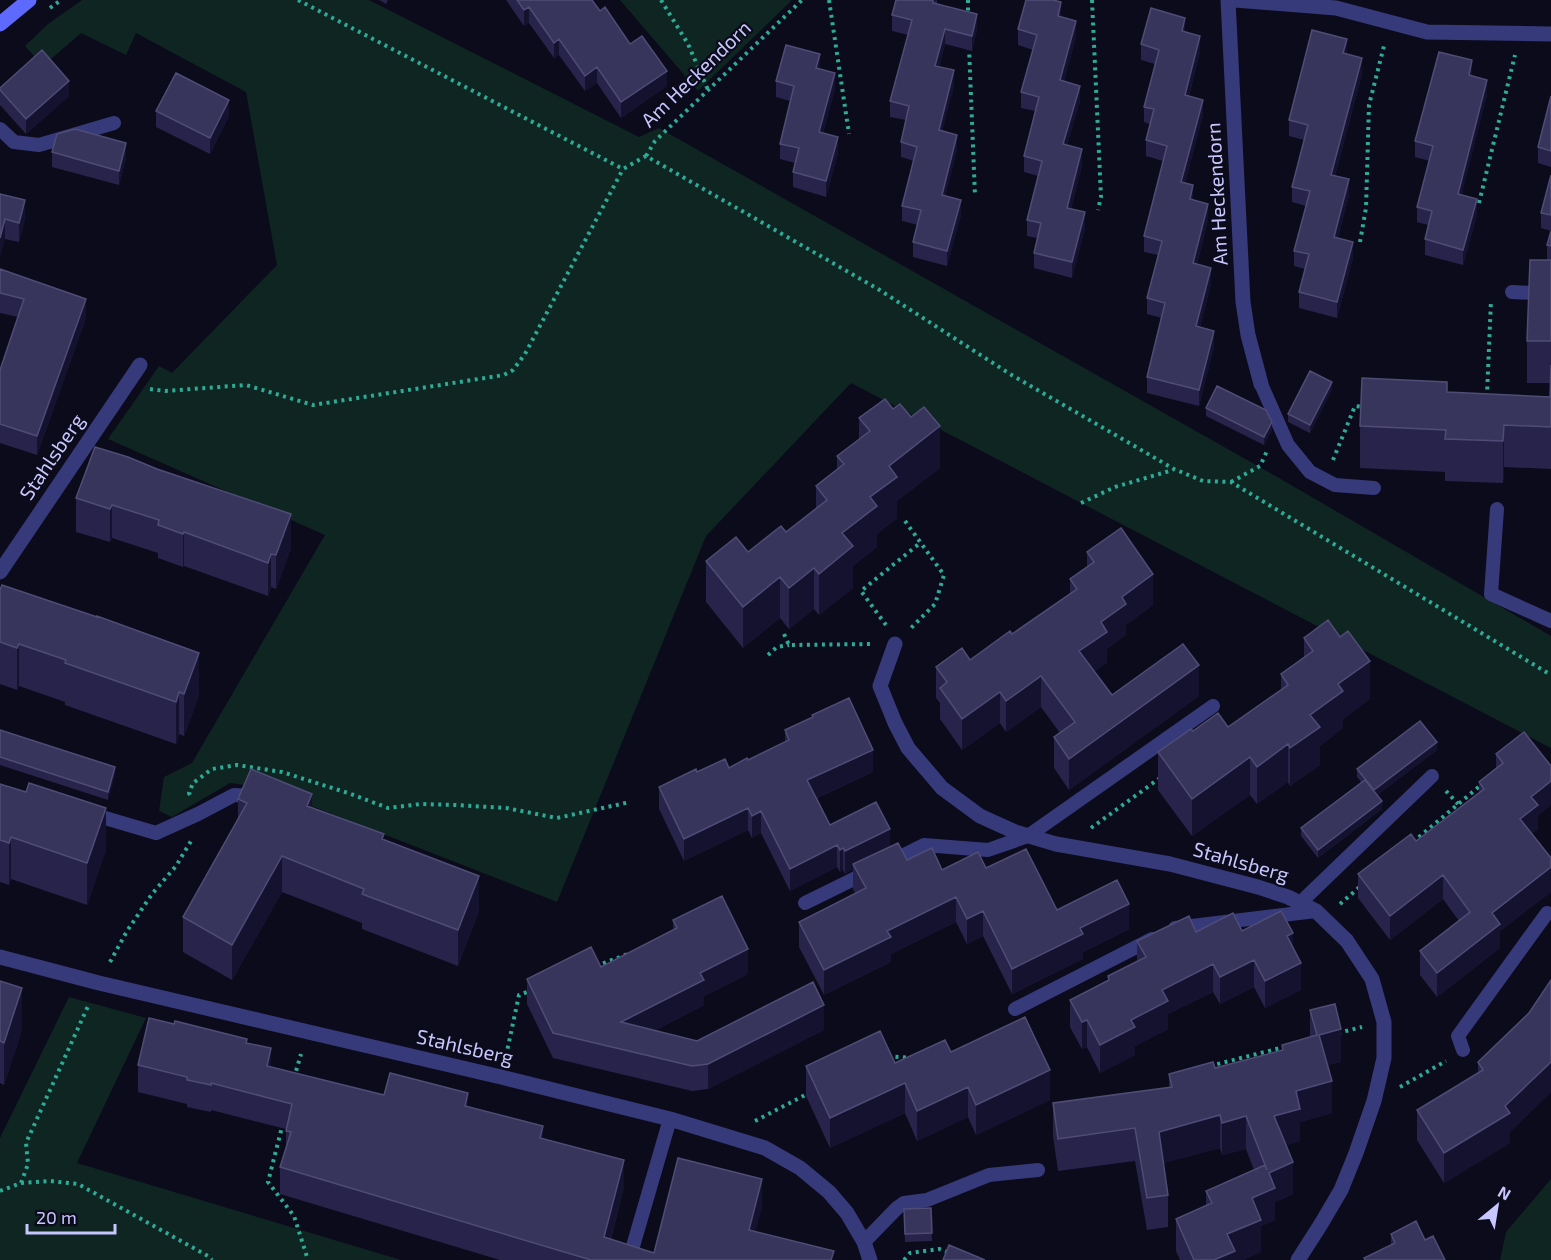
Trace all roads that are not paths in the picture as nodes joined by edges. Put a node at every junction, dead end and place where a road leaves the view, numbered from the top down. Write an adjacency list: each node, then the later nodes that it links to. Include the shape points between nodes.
1 (28, 0): 5 (main road)
2 (1228, 0): 12 (street, Am Heckendorn, via 1243,302)
3 (1235, 0): 4 (street)
4 (1336, 4): 6 (street, via 1427,32)
5 (0, 24)
6 (1551, 34)
7 (114, 123): 8 (lane, via 39,145 14,142)
8 (0, 129)
9 (1512, 292): 10 (lane)
10 (1551, 294)
11 (140, 365): 15 (street, Stahlsberg)
12 (1261, 384): 13 (lane, via 1288,445 1310,472 1335,485)
13 (1374, 488)
14 (1497, 509): 16 (lane, via 1491,594)
15 (0, 572)
16 (1551, 621)
17 (895, 644): 22 (street, Stahlsberg, via 880,686 908,748 942,788 980,816)
18 (1213, 706): 22 (lane)
19 (1432, 776): 24 (lane)
20 (270, 801): 21 (lane, via 259,796 234,795 156,833)
21 (78, 810)
22 (1028, 836): 23 (lane, via 988,850 924,845); 24 (street, Stahlsberg, via 1170,864 1258,887)
23 (805, 903)
24 (1300, 903): 26 (street, Stahlsberg)
25 (1547, 913): 29 (lane, via 1458,1036)
26 (1320, 914): 28 (lane, via 1172,929); 35 (street, Stahlsberg, via 1347,940 1372,979 1384,1022 1384,1058 1374,1101 1341,1190)
27 (0, 957): 30 (street, Stahlsberg)
28 (1015, 1009)
29 (1463, 1050)
30 (670, 1119): 32 (street, Stahlsberg, via 765,1148 800,1168 829,1192); 33 (lane)
31 (1038, 1170): 32 (lane, via 989,1175 927,1200 904,1203)
32 (864, 1242): 34 (street, Stahlsberg)
33 (629, 1260)
34 (870, 1260)
35 (1298, 1260)

